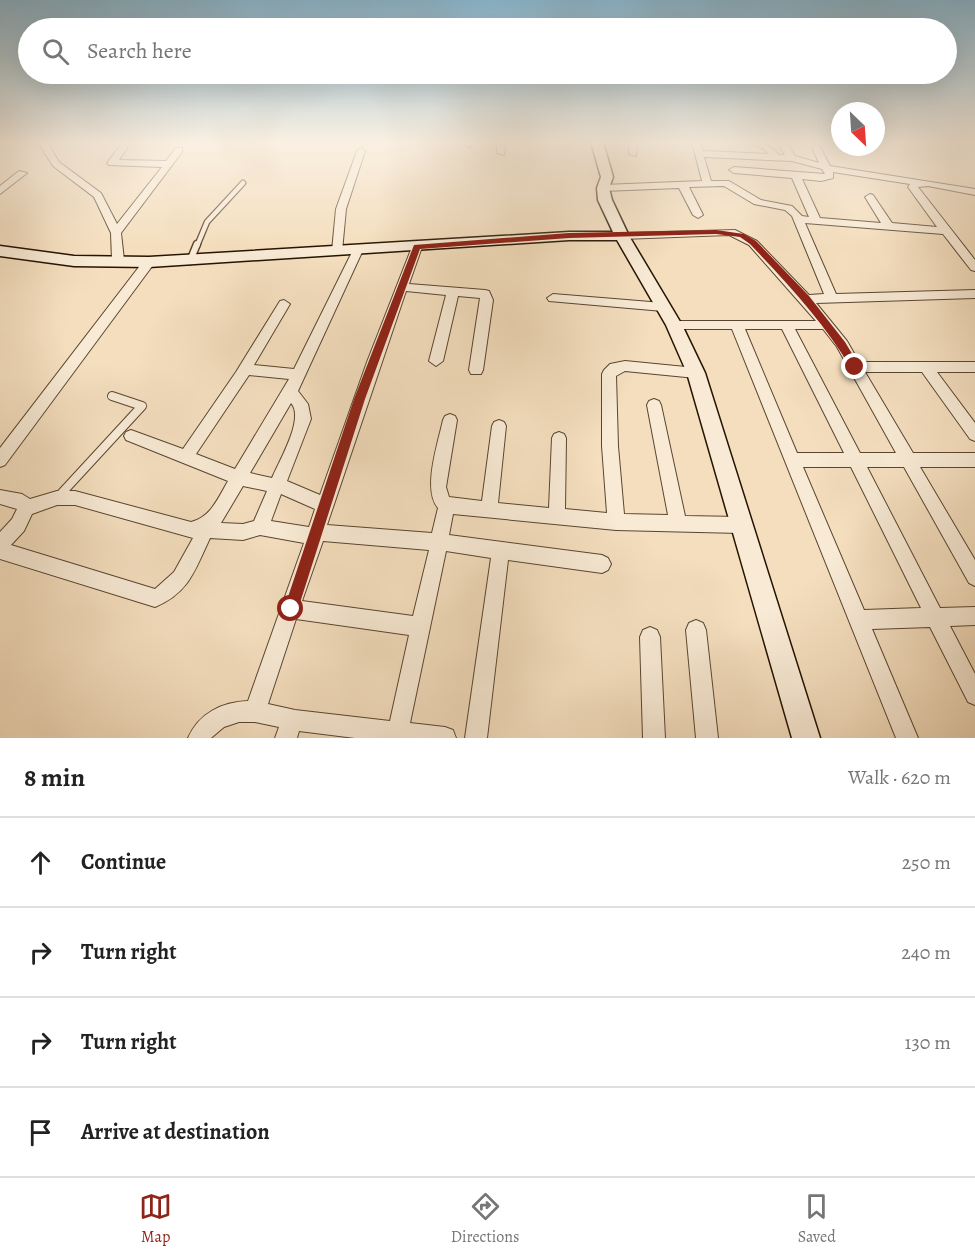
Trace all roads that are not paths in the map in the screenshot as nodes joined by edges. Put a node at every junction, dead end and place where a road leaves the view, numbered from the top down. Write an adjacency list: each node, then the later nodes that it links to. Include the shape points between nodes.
1 (18, 176): 16 (street)
2 (73, 176): 24 (street, via 98,195)
3 (159, 176): 24 (street)
4 (352, 176): 29 (street, via 343,200)
5 (607, 176): 15 (street)
6 (705, 176): 11 (street)
7 (736, 176): 13 (street, via 737,182)
8 (796, 176): 21 (street)
9 (881, 176): 12 (street)
10 (243, 183): 31 (lane, via 207,222)
11 (707, 183): 13 (street); 14 (street)
12 (922, 183): 17 (street); 23 (street, via 914,187 915,191)
13 (731, 185): 20 (street, via 758,202 792,209)
14 (683, 186): 15 (street); 19 (street)
15 (603, 188): 25 (street)
16 (0, 191)
17 (975, 192)
18 (870, 197): 22 (street)
19 (698, 215)
20 (798, 219): 21 (street); 39 (street)
21 (815, 219): 22 (street)
22 (890, 228): 23 (street)
23 (947, 231): 33 (street)
24 (116, 233): 30 (street)
25 (622, 236): 26 (street); 38 (street, via 716,232 742,235); 41 (street)
26 (417, 247): 27 (street); 34 (street)
27 (358, 250): 29 (street); 53 (street)
28 (0, 251): 30 (street, via 74,261)
29 (337, 251): 31 (street)
30 (118, 260): 32 (street)
31 (190, 261): 32 (street)
32 (149, 262): 64 (street)
33 (975, 267)
34 (401, 288): 35 (street); 72 (street)
35 (453, 291): 46 (street); 51 (street, via 482,292 487,296)
36 (975, 294): 39 (street)
37 (553, 298): 41 (street)
38 (806, 298): 39 (street); 44 (street)
39 (831, 298)
40 (284, 304): 50 (street)
41 (663, 307): 45 (street)
42 (736, 324): 43 (street); 45 (street); 65 (street)
43 (786, 324): 44 (street); 66 (street)
44 (827, 324): 47 (street)
45 (674, 325): 52 (street)
46 (436, 361)
47 (855, 367): 48 (street); 63 (street)
48 (926, 367): 49 (street); 59 (street)
49 (975, 367)
50 (245, 369): 53 (street); 62 (street)
51 (476, 370)
52 (696, 373): 77 (street, via 625,366 609,374); 79 (street)
53 (298, 375): 54 (street)
54 (290, 392): 68 (street); 69 (street, via 301,404 304,419)
55 (112, 396): 71 (lane, via 142,406)
56 (654, 405): 78 (street)
57 (450, 420): 73 (street, via 438,487 438,496)
58 (500, 426): 75 (street)
59 (975, 435)
60 (131, 436): 62 (street)
61 (559, 438): 76 (street)
62 (186, 457): 68 (street)
63 (907, 459): 66 (street); 67 (street); 88 (street)
64 (0, 460)
65 (791, 460): 66 (street); 92 (street)
66 (856, 460): 91 (street)
67 (975, 460)
68 (239, 478): 69 (street); 81 (street)
69 (275, 484): 72 (street); 80 (street)
70 (0, 497): 74 (street, via 22,502)
71 (57, 498): 74 (street); 81 (street, via 75,498 191,530)
72 (324, 505): 82 (street)
73 (447, 505): 75 (street); 83 (street)
74 (26, 507): 84 (street, via 18,525)
75 (489, 510): 76 (street)
76 (557, 517): 77 (street)
77 (616, 522): 78 (street)
78 (678, 523): 79 (street)
79 (740, 525): 105 (street)
80 (260, 527): 81 (street, via 243,532); 82 (street)
81 (206, 528): 85 (street, via 176,584 155,598)
82 (316, 534): 83 (street); 89 (street)
83 (439, 542): 86 (street); 93 (street)
84 (0, 545)
85 (0, 550)
86 (501, 550): 87 (street); 102 (street)
87 (602, 564)
88 (975, 577)
89 (291, 609): 93 (street); 97 (street)
90 (975, 616): 91 (street)
91 (938, 619): 92 (street); 96 (street)
92 (858, 620): 106 (street)
93 (421, 627): 99 (street)
94 (696, 630): 104 (street)
95 (650, 637): 103 (street)
96 (975, 694)
97 (255, 711): 98 (street); 100 (street, via 219,718 209,724)
98 (289, 729): 99 (street)
99 (398, 731): 101 (street)
100 (200, 738)
101 (445, 738)
102 (476, 738)
103 (654, 738)
104 (707, 738)
105 (806, 738)
106 (907, 738)

